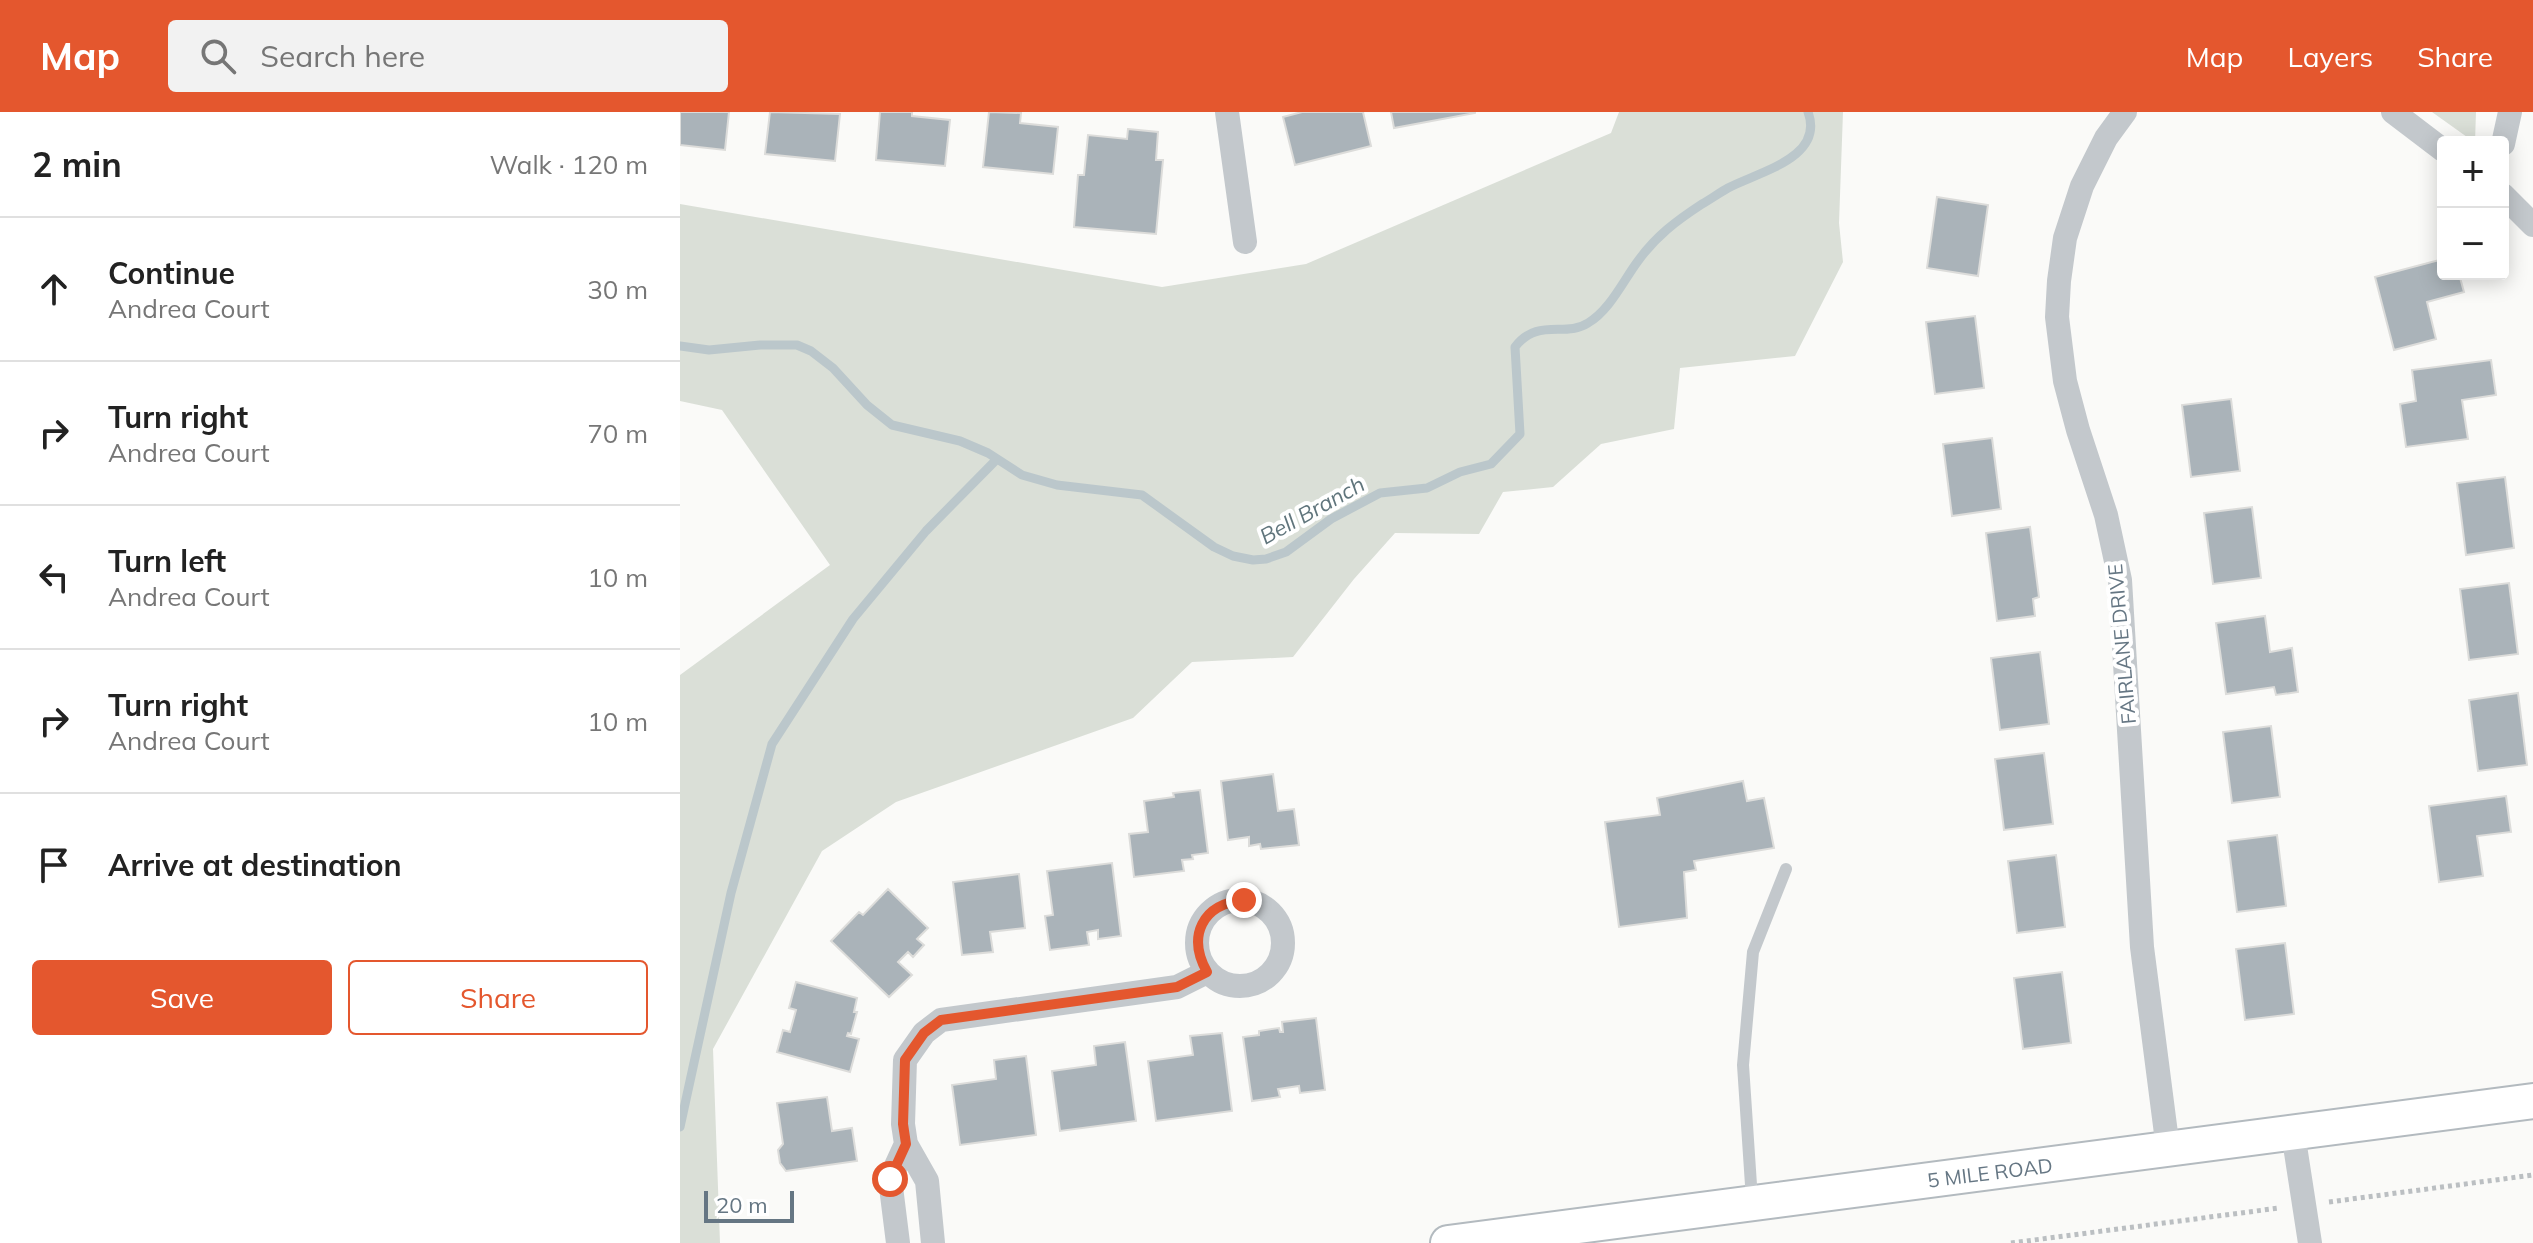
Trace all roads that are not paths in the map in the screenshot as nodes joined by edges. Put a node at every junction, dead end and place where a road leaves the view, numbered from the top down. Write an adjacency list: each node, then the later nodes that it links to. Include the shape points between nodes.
1 (1227, 112): 9 (street)
2 (2125, 112): 15 (street, FAIRLANE DRIVE, via 2082,186 2065,238 2057,317 2065,381 2120,580 2142,947)
3 (2393, 112): 6 (street)
4 (2510, 112): 5 (street)
5 (2505, 136)
6 (2437, 145)
7 (2509, 201): 8 (street)
8 (2533, 225)
9 (1245, 242)
10 (1786, 869): 16 (lane, via 1753,952 1743,1065)
11 (1207, 972): 14 (street, via 1177,987 941,1020 905,1060)
12 (2533, 1101): 13 (main road, 5 MILE ROAD)
13 (2293, 1133): 15 (main road, 5 MILE ROAD); 22 (street)
14 (906, 1144): 19 (street, via 890,1179); 20 (street, via 927,1181)
15 (2168, 1149): 16 (main road, 5 MILE ROAD)
16 (1752, 1204): 17 (main road, 5 MILE ROAD)
17 (1615, 1232): 18 (main road, 5 MILE ROAD)
18 (1573, 1235): 21 (main road, 5 MILE ROAD)
19 (898, 1243)
20 (933, 1243)
21 (1448, 1243)
22 (2310, 1243)

